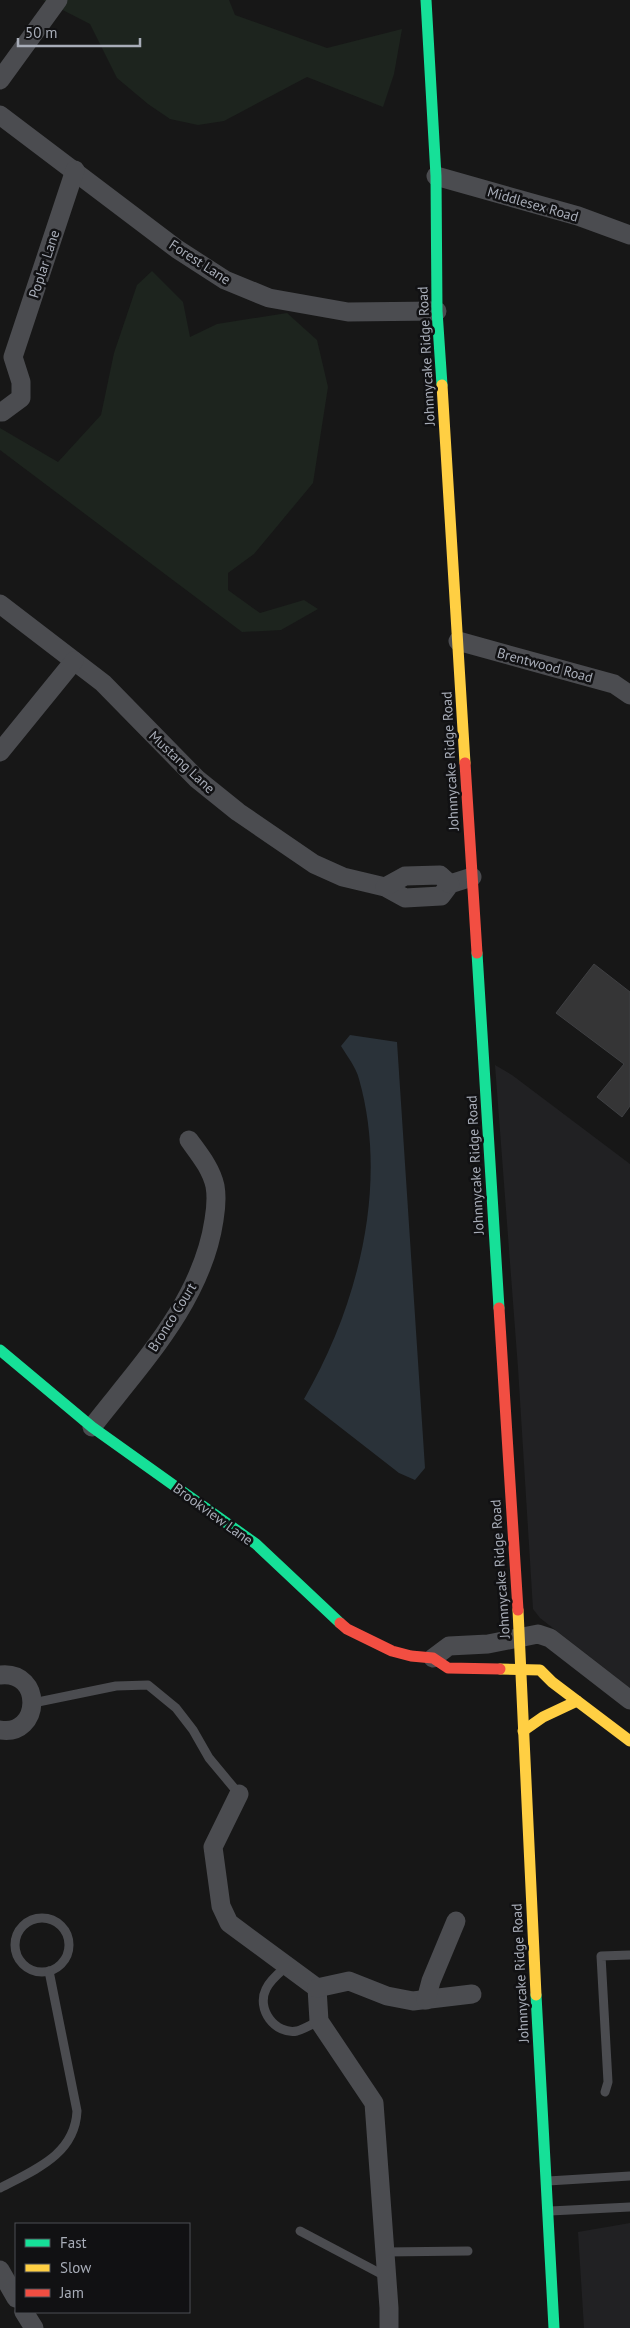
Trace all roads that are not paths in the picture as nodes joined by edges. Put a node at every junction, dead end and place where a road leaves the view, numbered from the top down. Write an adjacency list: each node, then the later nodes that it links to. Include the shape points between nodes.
1 (58, 0): 3 (street)
2 (426, 0): 6 (main road, Johnnycake Ridge Road)
3 (0, 80)
4 (0, 115): 5 (street, Forest Lane)
5 (75, 170): 8 (street, Forest Lane, via 177,249 225,280 269,298 348,312); 9 (street, Poplar Lane)
6 (436, 176): 7 (street, Middlesex Road, via 578,216); 8 (main road, Johnnycake Ridge Road)
7 (630, 235)
8 (437, 311): 12 (main road, Johnnycake Ridge Road)
9 (7, 359): 10 (street, Poplar Lane, via 21,382 21,398)
10 (0, 412)
11 (0, 604): 13 (street, Mustang Lane)
12 (458, 641): 14 (street, Brentwood Road, via 614,684); 16 (main road, Johnnycake Ridge Road)
13 (74, 660): 15 (street); 16 (street, Mustang Lane, via 103,683 197,779 238,812 314,864 343,877 385,886 405,898 441,896 450,884)
14 (630, 695)
15 (0, 752)
16 (472, 877): 20 (main road, Johnnycake Ridge Road)
17 (189, 1140): 19 (street, Bronco Court, via 209,1170 214,1185 215,1215 205,1257 169,1327)
18 (0, 1350): 19 (main road, Brookview Lane)
19 (92, 1427): 21 (main road, Brookview Lane, via 256,1544 347,1629 392,1651)
20 (520, 1636): 21 (street, via 488,1644 449,1646); 22 (main road, Johnnycake Ridge Road); 24 (street, via 538,1634 550,1638)
21 (433, 1658): 22 (main road, Brookview Lane, via 448,1668)
22 (522, 1669): 25 (main road, Brookview Lane, via 540,1670); 28 (main road, Johnnycake Ridge Road)
23 (0, 1675): 26 (street, via 22,1680 28,1686)
24 (630, 1700)
25 (577, 1701): 28 (main road, via 543,1717); 29 (main road, Brookview Lane)
26 (33, 1703): 27 (street, via 32,1712 21,1726); 30 (lane, via 116,1686 148,1684 176,1708 209,1758)
27 (0, 1730)
28 (523, 1731): 41 (main road, Johnnycake Ridge Road)
29 (630, 1742)
30 (239, 1794): 33 (street, via 213,1847 221,1906 229,1923)
31 (456, 1921): 37 (street)
32 (630, 1955): 39 (lane, via 601,1956 608,2082)
33 (287, 1966): 35 (street); 38 (lane, via 265,1990 262,2001 265,2013 271,2021 287,2030 297,2031)
34 (49, 1971): 34 (lane, via 41,1972 24,1966 15,1952 17,1934 30,1921 48,1919 63,1928 67,1936 68,1954); 42 (lane, via 77,2111 77,2125 61,2152)
35 (318, 1988): 37 (street, via 349,1981 387,1996); 38 (street)
36 (472, 1994): 37 (street)
37 (426, 2000)
38 (319, 2021): 47 (street, via 374,2103)
39 (605, 2092)
40 (630, 2176): 41 (lane)
41 (546, 2181): 44 (main road, Johnnycake Ridge Road)
42 (0, 2188)
43 (630, 2206): 44 (lane)
44 (548, 2211): 54 (main road, Johnnycake Ridge Road)
45 (300, 2230): 49 (lane)
46 (468, 2251): 47 (lane)
47 (385, 2252): 49 (street)
48 (0, 2270): 50 (street)
49 (387, 2277): 53 (street)
50 (15, 2296)
51 (25, 2313): 52 (street)
52 (34, 2328)
53 (389, 2328)
54 (554, 2328)

